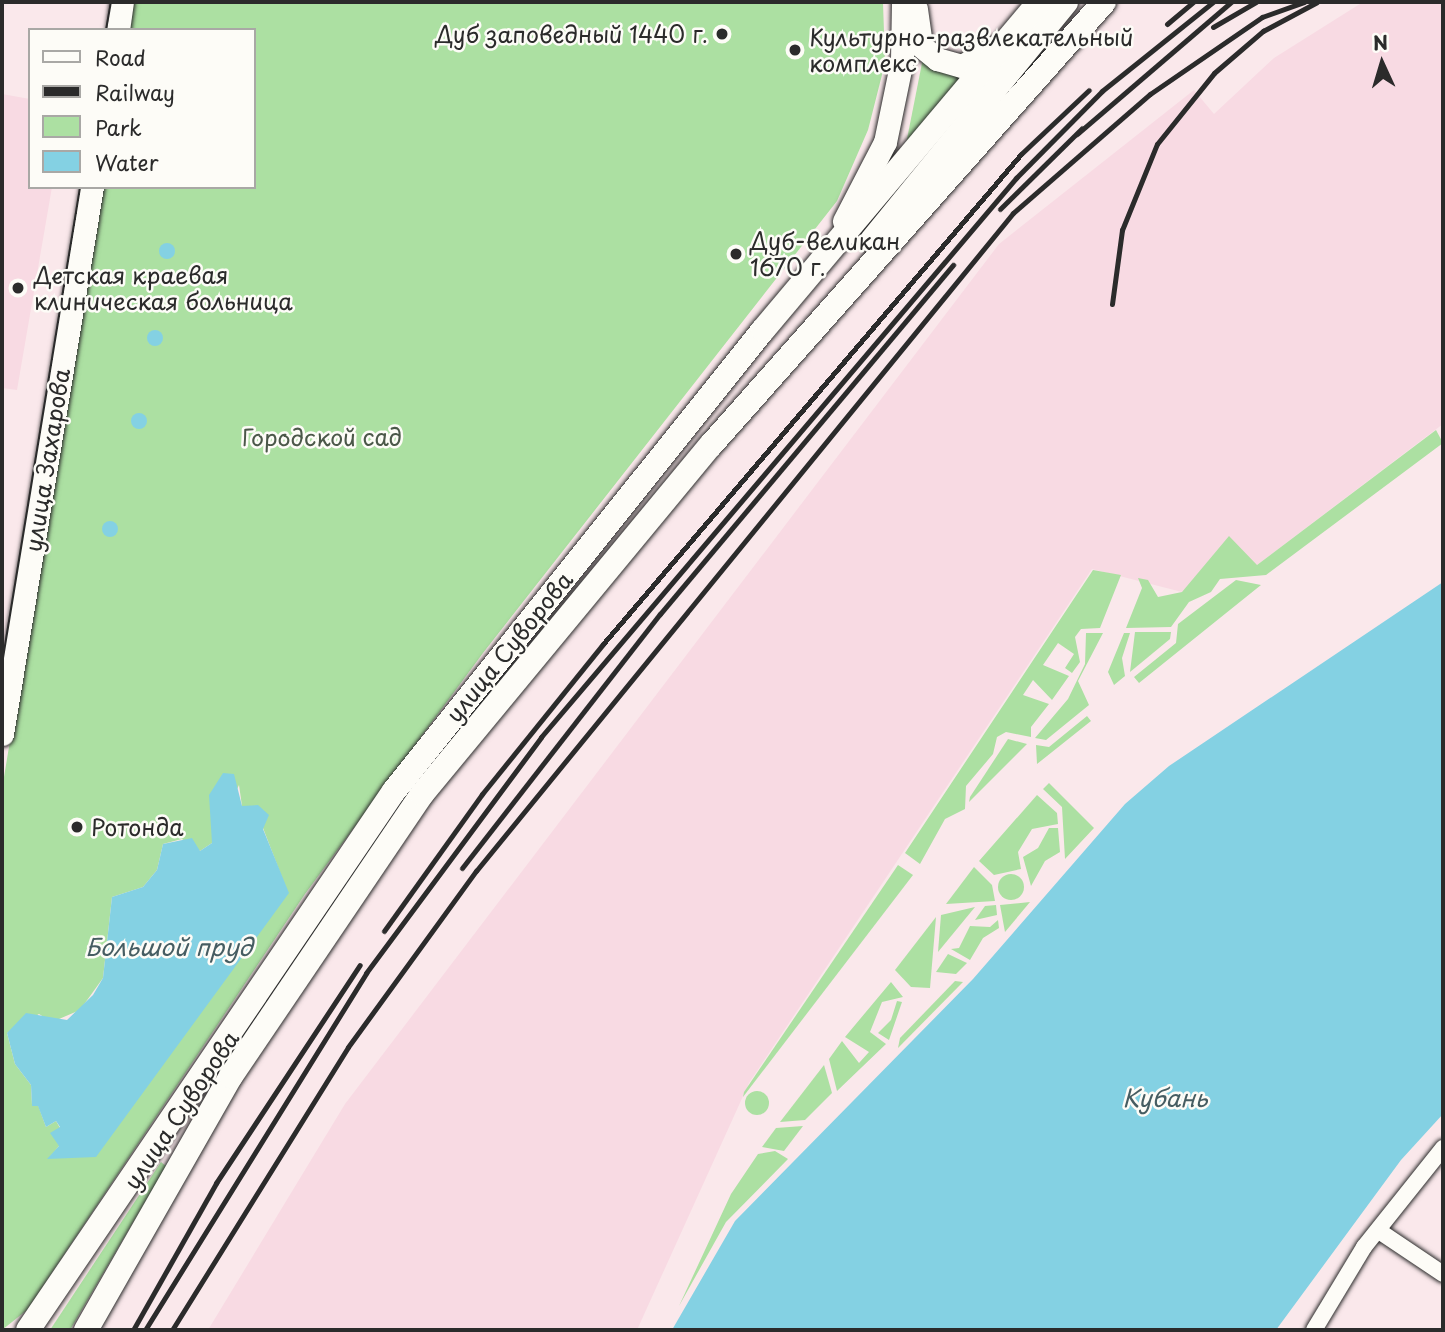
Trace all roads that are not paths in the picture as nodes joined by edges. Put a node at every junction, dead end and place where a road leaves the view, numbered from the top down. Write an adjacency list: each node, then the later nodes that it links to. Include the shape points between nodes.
1 (122, 2): 7 (street)
2 (903, 2): 10 (street, via 902,60 885,142 870,180)
3 (916, 2): 8 (street, via 921,46 937,59 969,64)
4 (1066, 2): 6 (main road, улица Суворова)
5 (1104, 2): 11 (main road, улица Суворова)
6 (1036, 16): 8 (main road, улица Суворова); 11 (main road, улица Суворова)
7 (118, 28)
8 (1009, 37): 10 (main road, улица Суворова)
9 (92, 189): 12 (street, улица Захарова)
10 (803, 284): 16 (main road, улица Суворова, via 394,791)
11 (711, 445): 17 (main road, улица Суворова, via 422,794 231,1076)
12 (2, 733)
13 (1443, 1148): 14 (street)
14 (1380, 1231): 15 (street); 18 (street)
15 (1443, 1274)
16 (28, 1330)
17 (86, 1330)
18 (1314, 1330)

